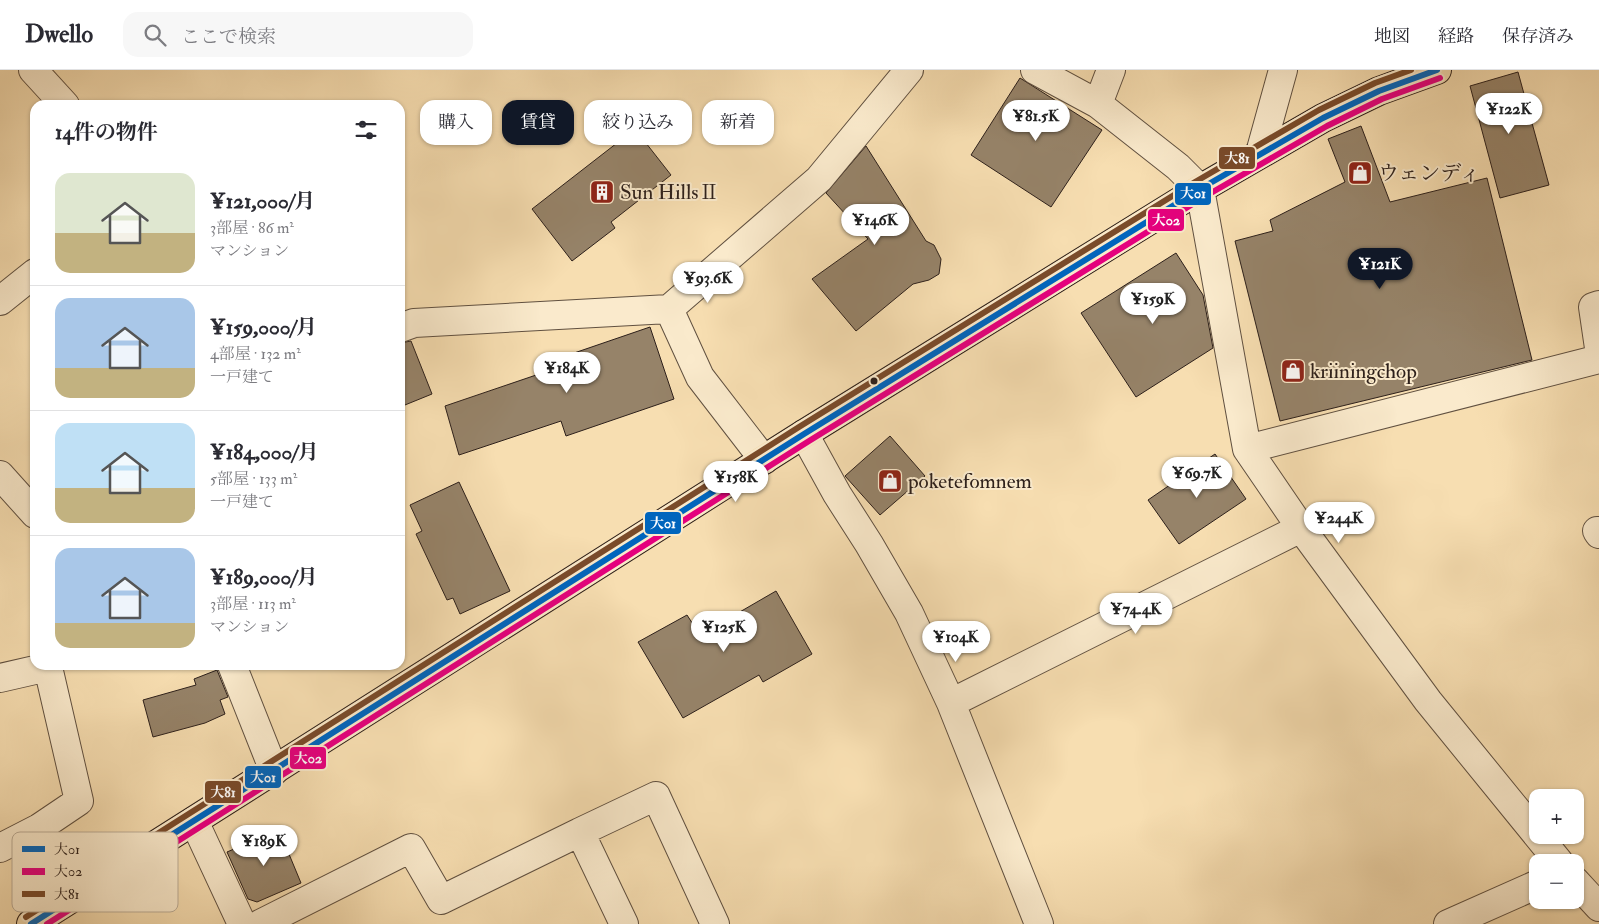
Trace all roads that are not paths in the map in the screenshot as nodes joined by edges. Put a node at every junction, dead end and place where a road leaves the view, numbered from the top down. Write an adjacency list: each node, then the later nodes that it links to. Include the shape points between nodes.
1 (33, 70): 7 (street)
2 (908, 70): 14 (street, via 819,179)
3 (1035, 70): 8 (street)
4 (1111, 70): 8 (street)
5 (1283, 70): 9 (street)
6 (1436, 70): 9 (main road, via 1323,118)
7 (60, 100)
8 (1098, 104): 10 (street, via 1178,167)
9 (1260, 154): 10 (main road)
10 (1200, 189): 18 (main road); 19 (street)
11 (30, 277): 12 (street)
12 (0, 301)
13 (1599, 305): 16 (street, via 1593,307)
14 (669, 309): 15 (street, via 414,323); 20 (street, via 700,377)
15 (405, 326)
16 (1599, 348)
17 (1599, 359): 19 (street)
18 (804, 434): 20 (main road); 28 (street, via 909,613)
19 (1247, 449): 23 (street)
20 (764, 460): 29 (main road)
21 (0, 475): 22 (street)
22 (30, 508)
23 (1301, 528): 28 (street); 36 (street, via 1428,701)
24 (35, 670): 27 (street)
25 (49, 670): 31 (street, via 79,801)
26 (234, 670): 29 (street)
27 (0, 678)
28 (951, 704): 47 (street)
29 (274, 770): 30 (main road)
30 (194, 821): 32 (main road); 43 (street)
31 (31, 832)
32 (177, 832)
33 (580, 832): 44 (street, via 441,900 411,848); 45 (street); 46 (street, via 656,796)
34 (12, 842): 35 (street)
35 (0, 848)
36 (1552, 854)
37 (1529, 888): 41 (street)
38 (1584, 891): 39 (street)
39 (1599, 907)
40 (50, 912): 42 (main road)
41 (1455, 922)
42 (31, 924)
43 (242, 924)
44 (260, 924)
45 (624, 924)
46 (716, 924)
47 (1039, 924)

